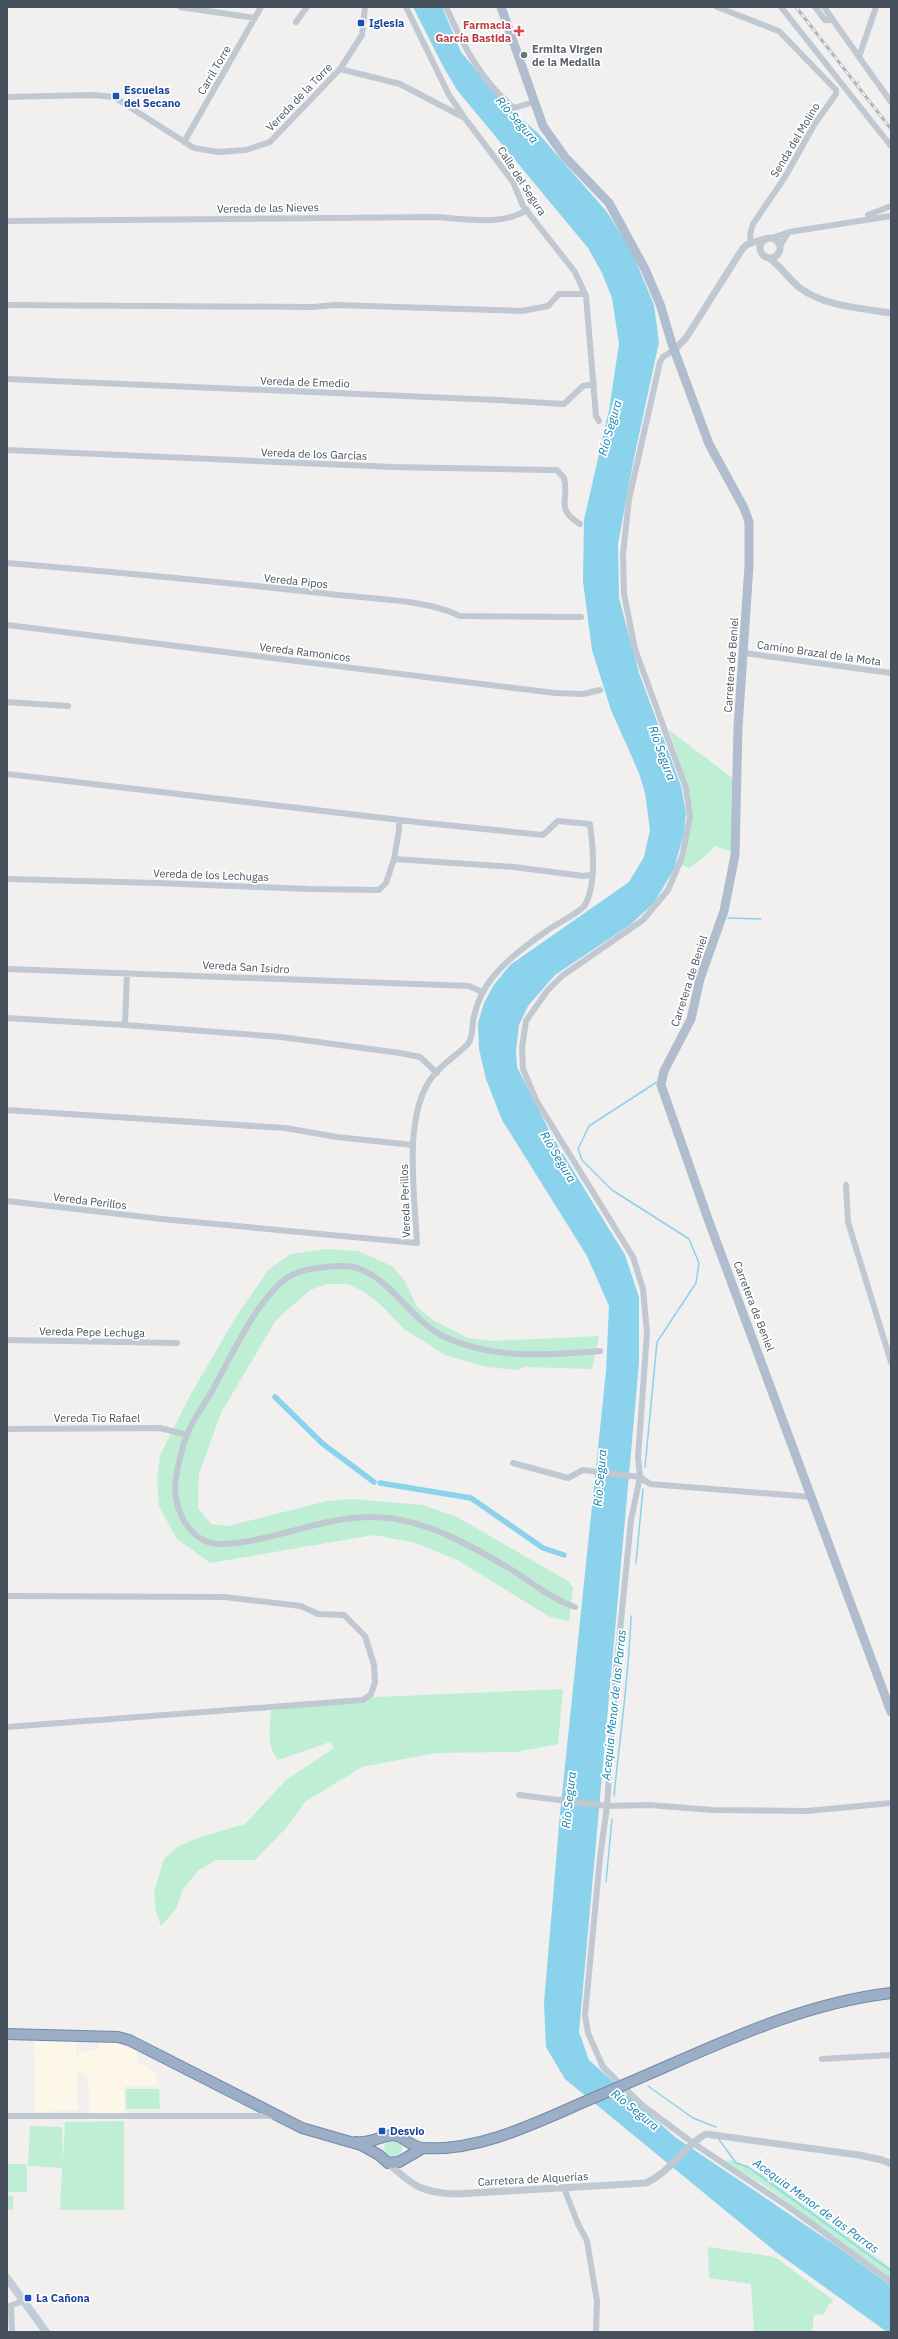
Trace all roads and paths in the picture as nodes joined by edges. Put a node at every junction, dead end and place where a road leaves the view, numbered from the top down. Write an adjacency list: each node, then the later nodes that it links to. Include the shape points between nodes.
1 (180, 7): 13 (street)
2 (261, 7): 13 (street, Carril Torre)
3 (307, 7): 15 (street)
4 (365, 7): 17 (street, Vereda de la Torre, via 362,35)
5 (406, 7): 21 (street, Calle del Segura, via 449,94)
6 (446, 7): 19 (street, via 477,69 495,91 514,108)
7 (501, 7): 19 (main road, Carretera de Beniel)
8 (717, 7): 29 (street, Senda del Molino, via 779,31 836,90 836,94 805,138 785,177)
9 (780, 7): 23 (street)
10 (815, 7): 14 (street, via 825,20)
11 (824, 7): 14 (street)
12 (876, 7): 16 (street)
13 (255, 18): 22 (street, Carril Torre)
14 (833, 20): 16 (street)
15 (296, 22)
16 (859, 57): 20 (street)
17 (340, 69): 21 (street, via 400,84); 22 (street, Vereda de la Torre, via 270,142 246,150 218,152 194,148)
18 (7, 97): 22 (street, Vereda de la Torre, via 114,97)
19 (534, 102): 40 (main road, Carretera de Beniel, via 552,141 618,217 656,292)
20 (891, 102)
21 (464, 117): 25 (street, Calle del Segura, via 513,182)
22 (184, 142)
23 (891, 146)
24 (891, 206): 27 (street)
25 (527, 210): 28 (street, Vereda de las Nieves, via 517,216 500,220 433,217); 37 (street, Calle del Segura, via 575,272)
26 (891, 216): 27 (street)
27 (859, 219): 30 (street)
28 (7, 221)
29 (753, 224): 31 (street, via 754,236); 32 (street, Senda del Molino)
30 (789, 232): 31 (street); 34 (street)
31 (767, 239): 32 (street); 33 (street, via 763,241); 34 (street, via 777,241)
32 (751, 243): 33 (street); 40 (street, via 740,251 686,338)
33 (760, 250): 35 (street, via 763,256)
34 (780, 250): 35 (street, via 775,257); 36 (street)
35 (769, 258): 36 (street)
36 (782, 269): 39 (street, via 799,286 818,298)
37 (585, 294): 38 (street, via 559,294 548,306 522,311 335,305); 42 (street, Calle del Segura)
38 (7, 305)
39 (891, 313)
40 (674, 350): 49 (main road, Carretera de Beniel, via 709,444 748,517 750,551); 76 (street, via 660,362 629,499 623,554 624,594 635,649 686,788 690,817 682,857 668,890 643,920 562,976 547,991 526,1021 522,1048 523,1069 536,1100 632,1257 643,1289 647,1333 638,1457)
41 (7, 379): 42 (street, Vereda de Emedio, via 558,404 569,401 583,386)
42 (594, 384): 43 (street, Calle del Segura, via 596,416)
43 (599, 421)
44 (7, 450): 45 (street, Vereda de los Garcías, via 393,467 557,470 564,478 564,507 570,517)
45 (580, 524)
46 (7, 563): 47 (street, Vereda Pipos, via 173,577 400,602 443,608 460,616)
47 (581, 618)
48 (7, 626): 51 (street, Vereda Ramonicos, via 555,693 583,694)
49 (744, 653): 50 (street, Camino Brazal de la Mota); 77 (main road, Carretera de Beniel, via 738,727 737,839 727,902 700,979 691,1019 664,1071 661,1085)
50 (891, 673)
51 (600, 690)
52 (7, 702): 53 (street)
53 (68, 706)
54 (7, 774): 55 (street)
55 (399, 820): 56 (street, Vereda de los Lechugas, via 400,830); 57 (street, via 543,835 558,821 590,824)
56 (394, 859): 57 (street); 58 (street, Vereda de los Lechugas, via 386,883 379,890)
57 (592, 875): 61 (street, Vereda Perillos, via 585,906 547,930 511,959)
58 (7, 879)
59 (7, 969): 60 (street, Vereda San Isidro)
60 (127, 973): 61 (street, Vereda San Isidro, via 469,986); 63 (street)
61 (482, 992): 64 (street, Vereda Perillos, via 470,1041)
62 (7, 1018): 63 (street)
63 (124, 1025): 64 (street, via 282,1037 407,1054 420,1057)
64 (437, 1073): 66 (street, Vereda Perillos, via 430,1079 422,1094 416,1114)
65 (7, 1110): 66 (street, via 285,1128 337,1137)
66 (413, 1145): 68 (street, Vereda Perillos, via 417,1243 162,1219)
67 (846, 1185): 72 (street, via 848,1222)
68 (7, 1201)
69 (7, 1340): 70 (street, Vereda Pepe Lechuga)
70 (177, 1343)
71 (600, 1351): 74 (street, via 542,1355 497,1353 468,1347 428,1327 382,1281 358,1268 314,1268 285,1279 261,1306)
72 (891, 1362)
73 (7, 1428): 74 (street, Vereda Tio Rafael, via 160,1428)
74 (187, 1435): 79 (street, via 175,1486 178,1510 190,1529 201,1539 221,1544 259,1538 332,1519 374,1517 415,1523 452,1537 562,1603)
75 (513, 1463): 76 (street, via 568,1478 583,1470)
76 (640, 1477): 77 (street, via 650,1484); 84 (street, via 631,1520 616,1671)
77 (812, 1497): 80 (main road, Carretera de Beniel)
78 (7, 1596): 81 (street, via 225,1598 301,1606 318,1614 344,1615 365,1636 374,1665 376,1682 371,1694 363,1700)
79 (575, 1607)
80 (891, 1712)
81 (7, 1727)
82 (519, 1795): 84 (street)
83 (891, 1803): 84 (street, via 807,1811 712,1810 649,1805)
84 (607, 1806): 94 (street, via 586,1988 585,2015 588,2033 603,2067 642,2105)
85 (891, 1993): 95 (highway, bridge, via 846,2000 772,2022 507,2134 463,2144)
86 (7, 2034): 90 (highway, via 98,2035 129,2040)
87 (891, 2055): 88 (street)
88 (822, 2059)
89 (7, 2116): 90 (street)
90 (278, 2116): 92 (highway, via 302,2128)
91 (383, 2138): 92 (highway, via 361,2143); 93 (highway, via 396,2135); 96 (highway, via 378,2146)
92 (346, 2141): 96 (highway, via 361,2145)
93 (406, 2142): 95 (highway); 97 (highway, via 408,2150)
94 (693, 2143): 99 (street, Carretera de Alquerías, via 706,2134 714,2134 859,2155); 101 (street, Carretera de Alquerías, via 656,2179 646,2183); 103 (street, via 796,2212)
95 (423, 2148): 97 (highway)
96 (379, 2155): 98 (highway)
97 (404, 2159): 98 (highway, via 396,2164); 100 (street)
98 (388, 2163): 100 (street, Carretera de Alquerías)
99 (891, 2164)
100 (400, 2176): 101 (street, Carretera de Alquerías, via 421,2188 442,2193)
101 (564, 2188): 108 (street, via 587,2241 597,2301)
102 (7, 2278): 104 (main road)
103 (891, 2282)
104 (23, 2301): 105 (street); 107 (main road)
105 (9, 2306): 106 (street)
106 (12, 2332)
107 (46, 2332)
108 (596, 2332)

